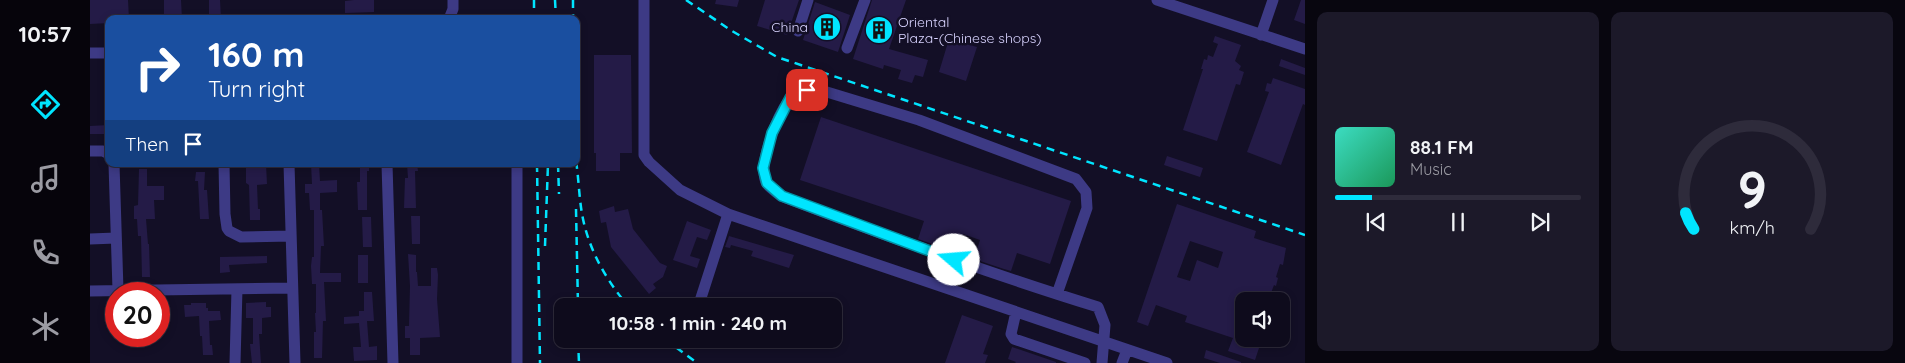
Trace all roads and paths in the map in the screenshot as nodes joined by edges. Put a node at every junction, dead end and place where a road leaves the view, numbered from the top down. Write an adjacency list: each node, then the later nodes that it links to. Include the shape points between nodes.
1 (452, 0): 7 (street)
2 (644, 0): 21 (street, via 644,155 680,190)
3 (808, 0): 8 (street)
4 (865, 0): 10 (street)
5 (1158, 0): 9 (street)
6 (1273, 0): 9 (street)
7 (451, 15)
8 (798, 31)
9 (1261, 35): 11 (street)
10 (847, 48)
11 (1305, 49)
12 (90, 53): 13 (street)
13 (105, 53)
14 (90, 152): 15 (street)
15 (105, 152)
16 (114, 167): 23 (street)
17 (224, 167): 22 (street, via 225,214 229,231 241,237)
18 (289, 167): 22 (street)
19 (387, 167): 38 (street)
20 (517, 167): 39 (street)
21 (728, 214): 32 (street); 33 (street)
22 (292, 236): 26 (street)
23 (116, 238): 24 (street); 25 (street)
24 (90, 239)
25 (118, 282)
26 (292, 288): 27 (street); 37 (street)
27 (237, 289): 29 (street); 36 (street)
28 (105, 290): 30 (street)
29 (170, 290)
30 (90, 291)
31 (1057, 294): 31 (street, via 1087,208 1086,192 1076,179 919,120 817,89 790,98 772,133 763,168 767,183 782,196 919,248); 34 (street, via 1098,307 1105,325)
32 (701, 298)
33 (1016, 312): 34 (street); 40 (street, via 1010,334 1014,339)
34 (1105, 342): 35 (street); 41 (street)
35 (1127, 350): 42 (street); 43 (street)
36 (235, 363)
37 (295, 363)
38 (393, 363)
39 (517, 363)
40 (1085, 363)
41 (1102, 363)
42 (1122, 363)
43 (1167, 363)

